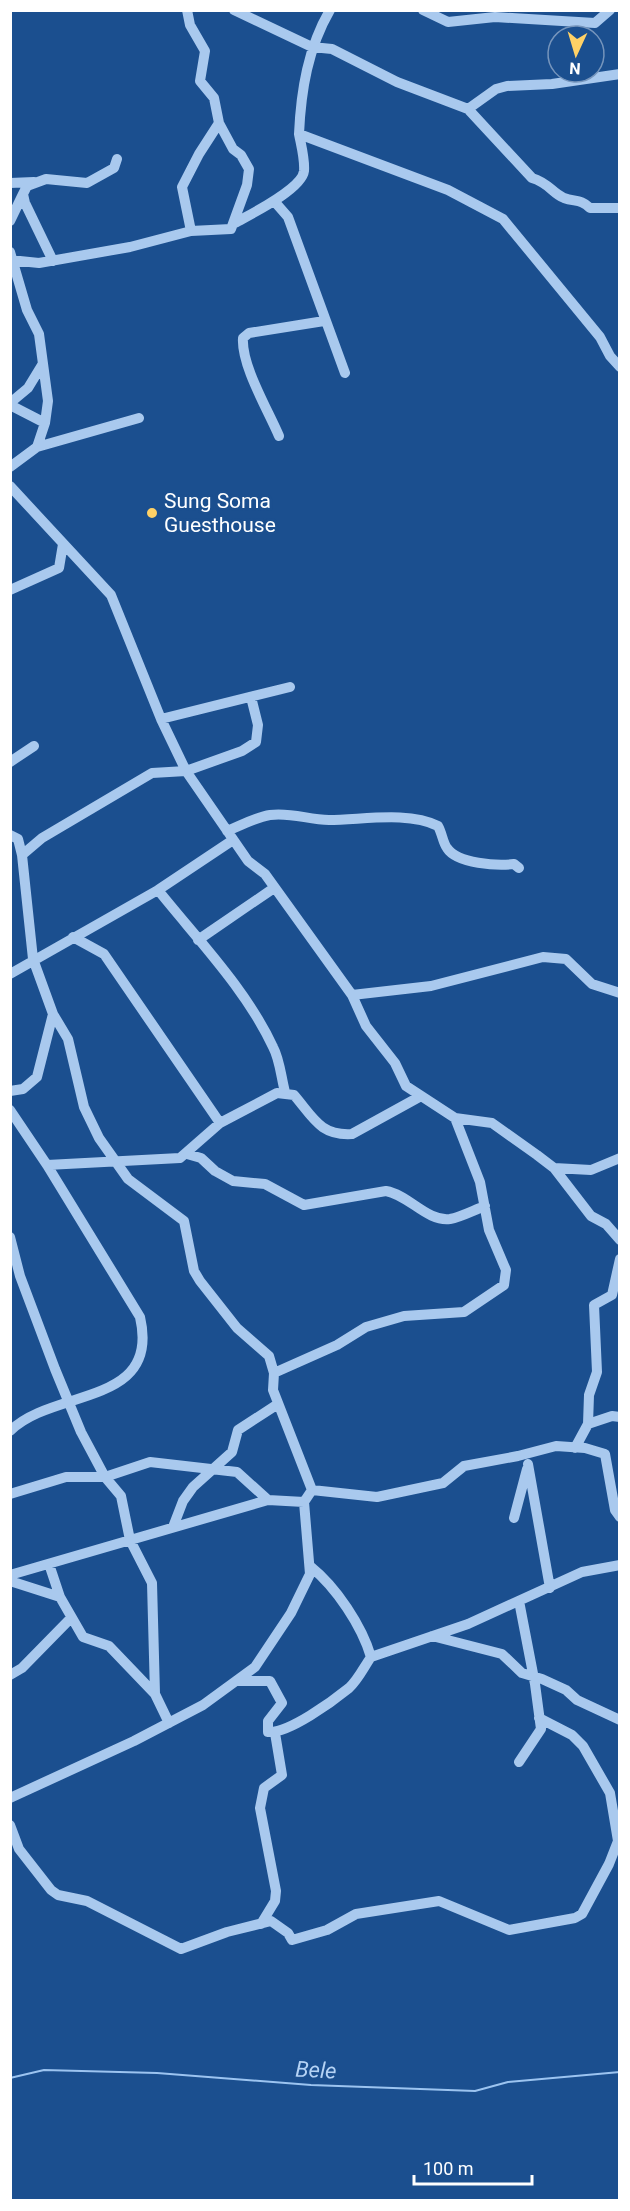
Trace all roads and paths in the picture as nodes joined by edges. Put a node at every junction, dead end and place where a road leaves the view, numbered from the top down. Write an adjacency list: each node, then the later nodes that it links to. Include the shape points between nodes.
1 (187, 10): 11 (street, via 190,25 205,51 200,81 214,98)
2 (234, 10): 8 (street)
3 (330, 10): 8 (street)
4 (423, 10): 7 (street, via 448,22 478,17)
5 (509, 10): 7 (street)
6 (610, 10): 7 (street, via 595,23)
7 (521, 18)
8 (312, 46): 10 (street, via 332,49 397,82); 12 (street)
9 (620, 74): 10 (street, via 507,86 496,89)
10 (468, 109): 18 (street, via 532,178 545,182 563,198 582,200 590,208)
11 (219, 123): 20 (street, via 249,170); 21 (street, via 182,187)
12 (299, 134): 17 (street, via 304,173 301,180); 26 (street, via 448,190 502,219)
13 (117, 159): 14 (street, via 114,168 87,183 46,179)
14 (34, 182): 15 (street); 16 (street)
15 (10, 183)
16 (23, 194): 19 (street); 23 (street)
17 (274, 201): 20 (street); 24 (street, via 288,217)
18 (620, 208)
19 (10, 221)
20 (235, 223): 21 (street, via 226,231)
21 (191, 231): 23 (street)
22 (12, 258): 23 (street, via 39,263); 25 (street, via 27,310 39,334)
23 (53, 261)
24 (324, 321): 27 (street); 31 (street, via 249,333 243,338 248,364)
25 (42, 364): 28 (street, via 28,388); 30 (street, via 48,401)
26 (620, 367)
27 (345, 373)
28 (10, 404): 30 (street)
29 (139, 418): 32 (street)
30 (45, 423): 32 (street)
31 (279, 436)
32 (37, 447): 33 (street)
33 (10, 466)
34 (12, 489): 35 (street)
35 (63, 544): 36 (street, via 59,568); 39 (street, via 111,595)
36 (10, 590)
37 (290, 687): 38 (street)
38 (251, 697): 39 (street); 42 (street, via 259,734 256,742)
39 (161, 719): 42 (street)
40 (34, 746): 41 (street)
41 (10, 762)
42 (186, 771): 44 (street); 45 (street, via 152,773 42,838)
43 (10, 835): 45 (street, via 18,839)
44 (230, 835): 46 (street, via 267,815 430,822 438,826 446,848 454,854 477,863 514,864); 47 (street); 48 (street)
45 (22, 855): 51 (street)
46 (519, 868)
47 (274, 888): 50 (street); 54 (street)
48 (158, 890): 49 (street); 50 (street)
49 (73, 937): 51 (street); 61 (street, via 104,954)
50 (198, 940): 57 (street, via 228,976 274,1049)
51 (33, 959): 52 (street); 55 (street)
52 (10, 974)
53 (620, 993): 54 (street, via 592,984 566,959 543,957 431,986)
54 (352, 995): 58 (street, via 366,1026 395,1063 406,1086)
55 (53, 1014): 56 (street, via 38,1077 23,1089); 64 (street, via 68,1039 84,1107)
56 (10, 1091)
57 (285, 1092): 58 (street, via 294,1095 328,1133 340,1135 352,1134); 61 (street)
58 (421, 1096): 60 (street)
59 (10, 1110): 65 (street)
60 (455, 1118): 66 (street, via 492,1123); 67 (street, via 480,1182)
61 (220, 1123): 62 (street, via 194,1144)
62 (188, 1154): 64 (street, via 180,1158); 67 (street, via 201,1158 233,1181 265,1184 304,1205 386,1191 399,1194 440,1219 451,1219)
63 (620, 1158): 66 (street, via 591,1170)
64 (116, 1161): 65 (street); 71 (street, via 128,1179 184,1221 194,1271 237,1328 269,1356)
65 (47, 1165): 72 (street, via 140,1317 145,1338 137,1361 124,1380 107,1390)
66 (554, 1168): 69 (street, via 591,1216 606,1224)
67 (485, 1206): 71 (street, via 489,1230 506,1270 504,1285 464,1312 404,1316 366,1327 337,1345)
68 (10, 1237): 72 (street, via 20,1276)
69 (620, 1240)
70 (620, 1259): 75 (street, via 612,1295 594,1305 597,1372 589,1395)
71 (274, 1373): 73 (street, via 273,1390)
72 (71, 1401): 76 (street, via 20,1422); 80 (street, via 81,1432)
73 (278, 1404): 79 (street, via 238,1431 232,1452); 81 (street)
74 (620, 1418): 75 (street, via 612,1416)
75 (588, 1424): 77 (street)
76 (10, 1431)
77 (574, 1448): 78 (street, via 556,1446); 85 (street, via 605,1454 615,1510)
78 (528, 1459): 81 (street, via 464,1466 443,1483 377,1497); 86 (street); 94 (street)
79 (216, 1468): 80 (street, via 150,1462); 83 (street, via 240,1473); 87 (street, via 188,1493)
80 (105, 1477): 82 (street, via 66,1477); 88 (street, via 121,1496)
81 (312, 1490): 84 (street)
82 (10, 1494)
83 (268, 1500): 84 (street); 87 (street)
84 (304, 1502): 91 (street)
85 (620, 1516)
86 (514, 1518)
87 (173, 1527): 88 (street)
88 (130, 1539): 89 (street); 103 (street, via 152,1583)
89 (49, 1564): 92 (street); 95 (street)
90 (620, 1564): 94 (street, via 582,1572)
91 (311, 1567): 99 (street, via 332,1584 366,1642); 102 (street, via 291,1613 264,1656)
92 (10, 1575)
93 (10, 1581): 95 (street)
94 (550, 1588): 96 (street)
95 (60, 1596): 97 (street)
96 (519, 1602): 98 (street); 101 (street)
97 (71, 1618): 100 (street, via 22,1668); 103 (street, via 83,1637 109,1646)
98 (432, 1636): 99 (street); 101 (street, via 502,1654 522,1673)
99 (370, 1657): 107 (street, via 350,1687)
100 (10, 1675)
101 (534, 1678): 104 (street); 105 (street, via 566,1690 577,1700)
102 (235, 1682): 106 (street, via 204,1705); 107 (street, via 270,1681 282,1703 268,1721 268,1732)
103 (155, 1694): 106 (street)
104 (539, 1718): 108 (street, via 540,1733); 111 (street, via 572,1735 583,1746 610,1793 618,1841 582,1914 509,1930 439,1901 356,1914 327,1930 292,1940 271,1921)
105 (620, 1720)
106 (169, 1723): 109 (street)
107 (275, 1733): 111 (street, via 282,1775 264,1788 260,1808 276,1891 275,1901)
108 (519, 1762)
109 (10, 1798)
110 (10, 1825): 111 (street, via 19,1849 51,1890 87,1900 182,1949)
111 (261, 1924)

